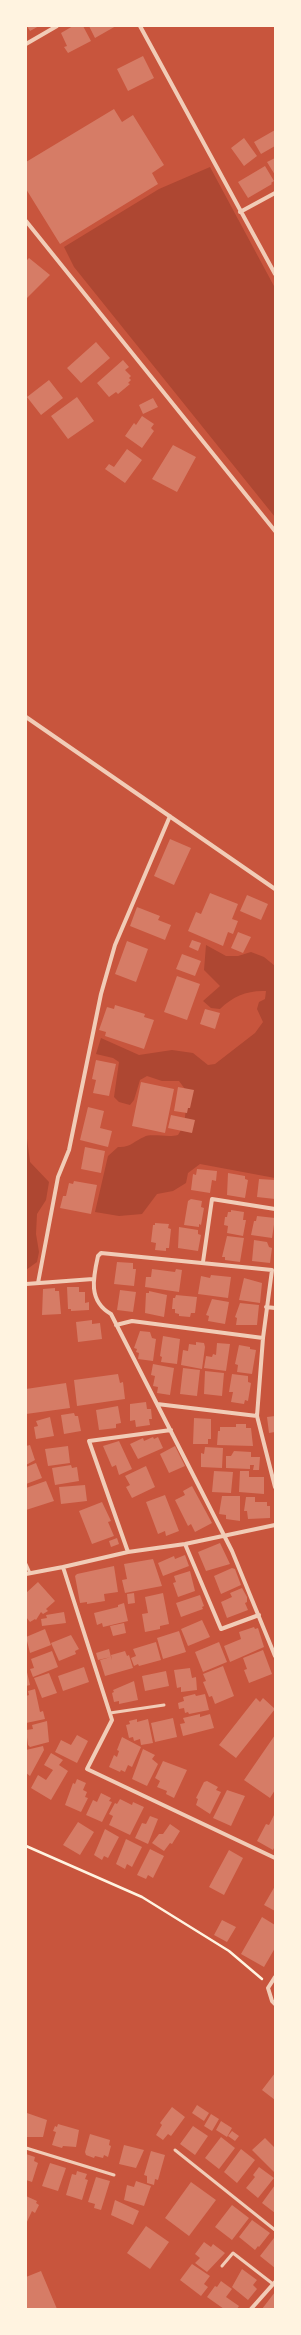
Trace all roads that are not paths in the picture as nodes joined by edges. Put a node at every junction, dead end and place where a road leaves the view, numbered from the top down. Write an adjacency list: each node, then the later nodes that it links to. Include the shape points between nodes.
1 (57, 26): 3 (street)
2 (140, 26): 5 (street)
3 (26, 44)
4 (275, 193): 5 (street)
5 (240, 212): 7 (street)
6 (26, 221): 8 (street)
7 (275, 274)
8 (275, 531)
9 (26, 716): 10 (street)
10 (170, 816): 11 (street); 16 (street, via 115,945 100,994 69,1150 58,1177)
11 (275, 889)
12 (275, 1210): 13 (street, via 212,1199)
13 (203, 1262): 14 (street); 15 (street, via 101,1253 98,1256)
14 (273, 1270): 18 (street)
15 (93, 1280): 16 (street); 20 (street, via 94,1293 101,1308 112,1314)
16 (38, 1283): 17 (street)
17 (26, 1284)
18 (266, 1307): 19 (street); 21 (street)
19 (275, 1308)
20 (116, 1326): 21 (street, via 132,1321); 22 (street)
21 (263, 1338): 23 (street)
22 (157, 1404): 23 (street); 24 (street)
23 (257, 1416): 25 (street)
24 (171, 1430): 27 (street); 29 (street, via 89,1441)
25 (275, 1487)
26 (275, 1525): 27 (street)
27 (224, 1536): 28 (street); 33 (street)
28 (185, 1544): 29 (street); 33 (street, via 221,1629)
29 (128, 1552): 31 (street)
30 (26, 1564): 32 (lane)
31 (63, 1567): 32 (street); 36 (street)
32 (28, 1573)
33 (259, 1615): 34 (street)
34 (275, 1656)
35 (164, 1704): 36 (lane)
36 (110, 1713): 37 (street, via 112,1720 87,1769)
37 (275, 1858)
38 (275, 1977): 39 (street, via 268,1988)
39 (275, 2004)
40 (26, 2148): 42 (lane)
41 (175, 2150): 43 (lane)
42 (114, 2175)
43 (275, 2230)
44 (222, 2266): 45 (lane, via 233,2253)
45 (274, 2283): 46 (street)
46 (251, 2309)

